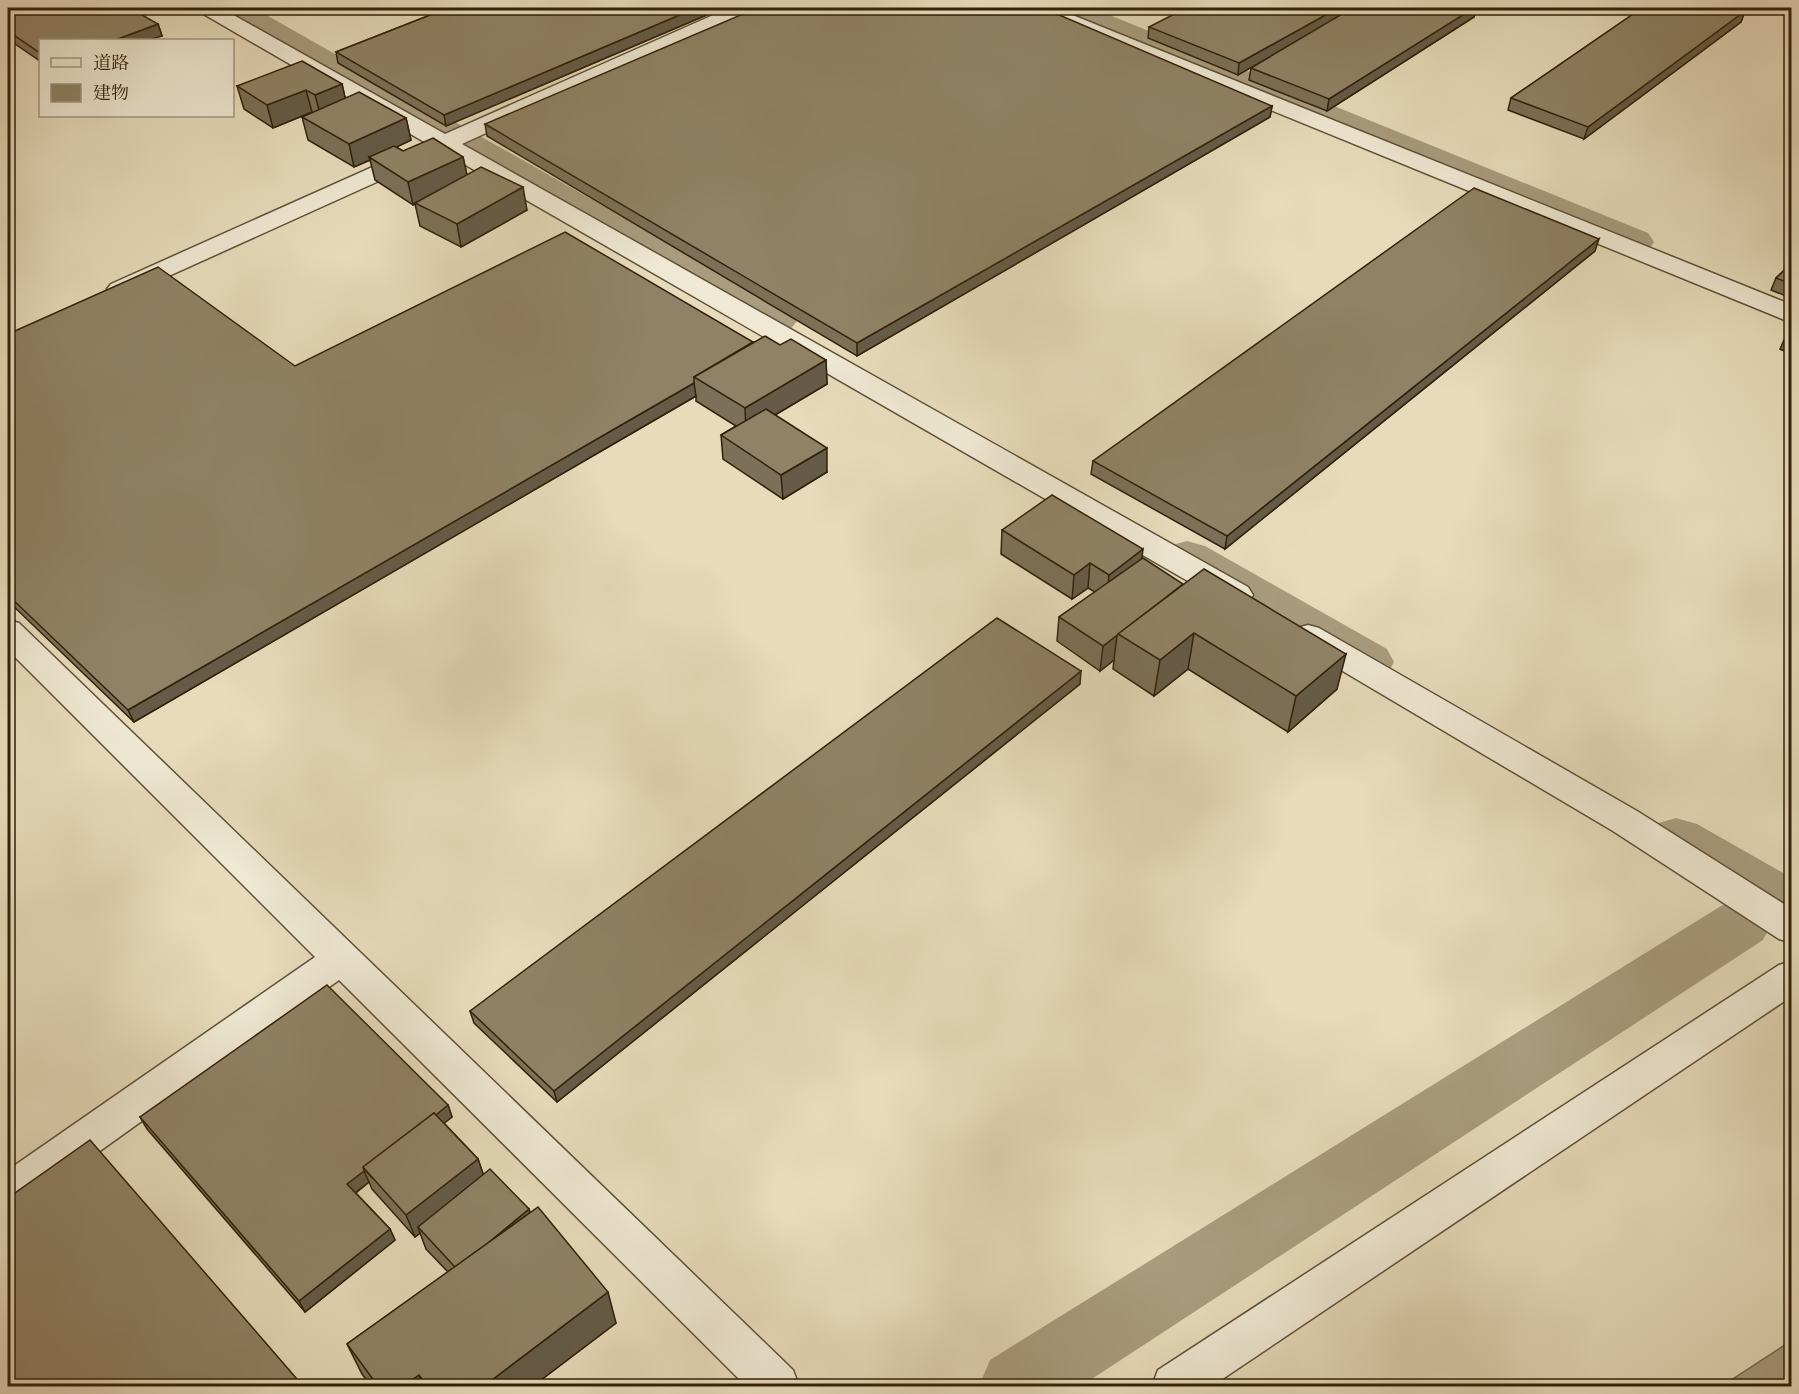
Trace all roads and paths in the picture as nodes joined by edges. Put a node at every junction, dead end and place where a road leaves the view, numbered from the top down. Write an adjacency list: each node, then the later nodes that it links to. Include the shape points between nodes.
1 (207, 8): 4 (street)
2 (745, 8): 4 (street)
3 (1038, 8): 6 (street)
4 (441, 143): 5 (street); 8 (street, via 1080,503 1625,821)
5 (94, 300)
6 (1791, 315)
7 (8, 631): 9 (street)
8 (1791, 928)
9 (342, 958): 11 (street); 12 (street)
10 (1791, 976): 13 (street)
11 (8, 1193)
12 (777, 1386)
13 (1174, 1386)

